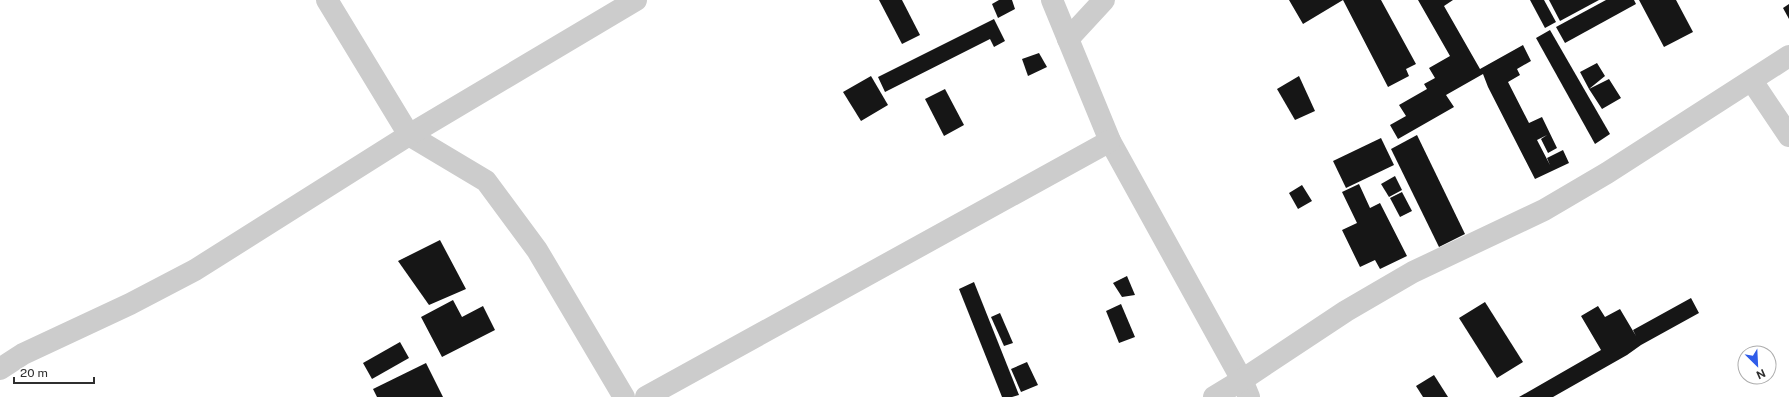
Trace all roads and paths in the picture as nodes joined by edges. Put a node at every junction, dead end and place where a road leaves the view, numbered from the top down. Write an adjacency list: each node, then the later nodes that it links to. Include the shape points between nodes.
1 (327, 0): 8 (street)
2 (636, 0): 8 (street)
3 (1052, 0): 5 (street)
4 (1104, 0): 5 (street)
5 (1068, 39): 10 (street)
6 (1789, 56): 7 (street)
7 (1752, 81): 9 (street); 12 (street, via 1544,210 1413,272 1346,311)
8 (409, 135): 11 (street, via 195,270 130,304 23,354); 13 (street, via 486,181 537,250)
9 (1789, 136)
10 (1110, 141): 12 (street); 14 (street)
11 (0, 369)
12 (1245, 389): 15 (street)
13 (624, 397)
14 (646, 397)
15 (1214, 397)

